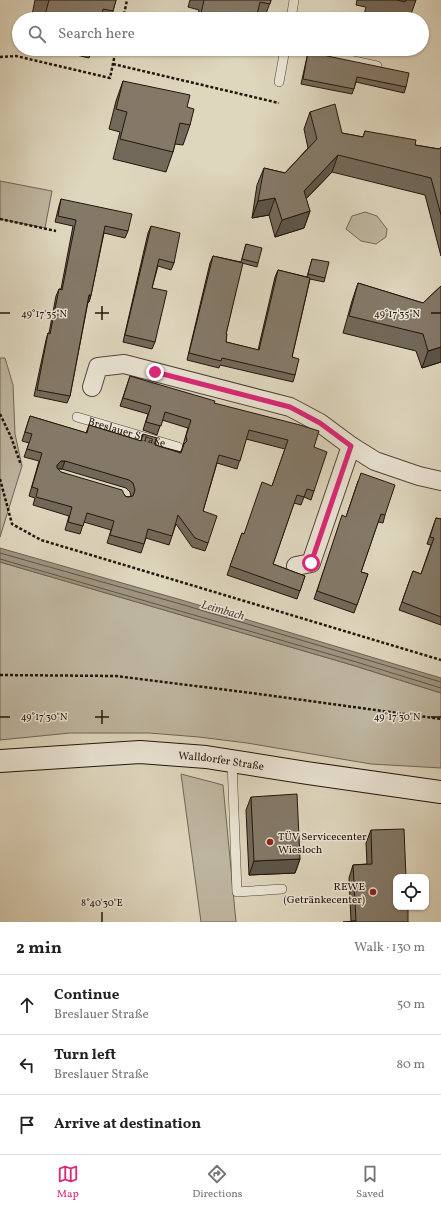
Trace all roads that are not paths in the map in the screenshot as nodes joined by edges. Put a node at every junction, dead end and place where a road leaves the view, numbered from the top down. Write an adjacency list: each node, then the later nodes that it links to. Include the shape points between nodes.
1 (294, 0): 2 (lane)
2 (292, 12)
3 (284, 56): 6 (lane)
4 (330, 56): 5 (lane)
5 (384, 68)
6 (279, 82)
7 (92, 387): 9 (street, via 98,367 124,364 290,407 320,423)
8 (77, 417): 10 (lane, Breslauer Straße)
9 (351, 446): 11 (street, via 375,461); 12 (street, via 311,563)
10 (178, 447)
11 (441, 481)
12 (296, 566)
13 (0, 761): 14 (street, Walldorfer Straße, via 140,752)
14 (232, 761): 15 (street, Walldorfer Straße); 16 (lane, via 237,892)
15 (441, 792)
16 (282, 888)

